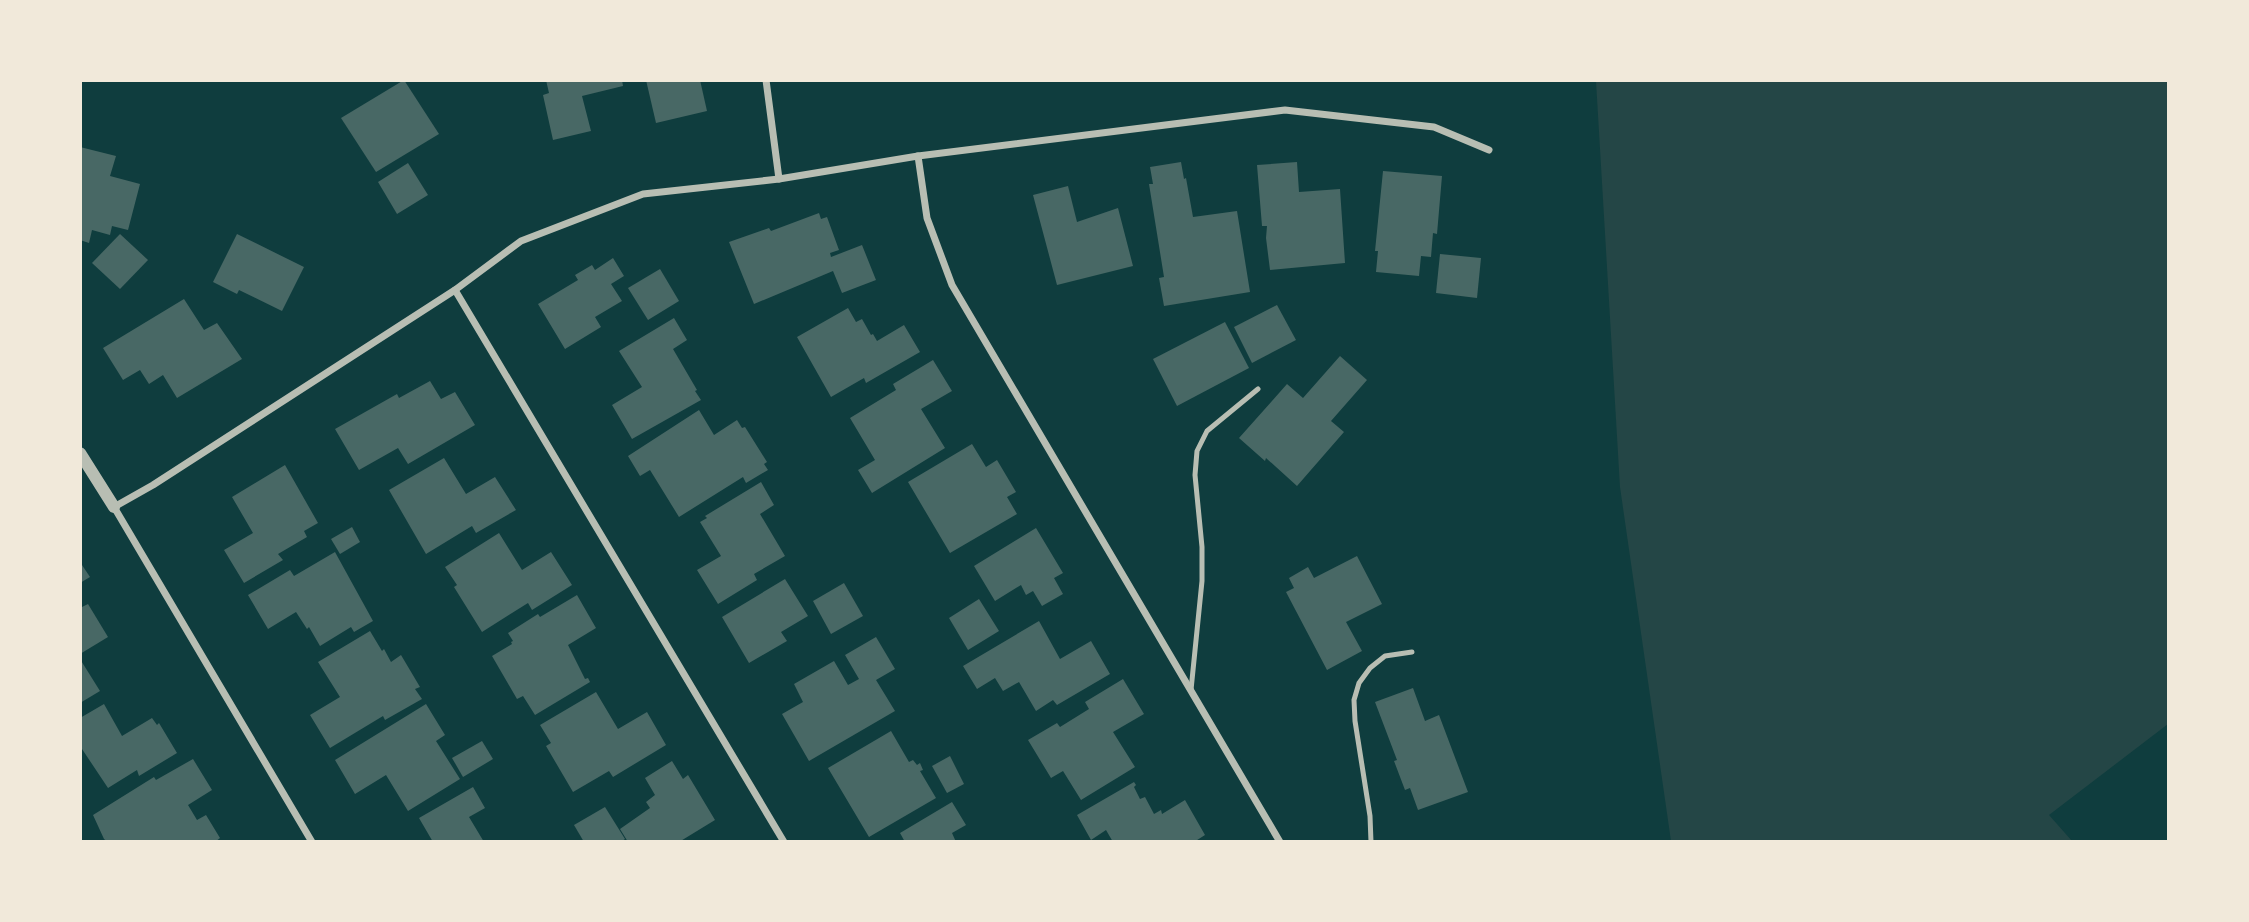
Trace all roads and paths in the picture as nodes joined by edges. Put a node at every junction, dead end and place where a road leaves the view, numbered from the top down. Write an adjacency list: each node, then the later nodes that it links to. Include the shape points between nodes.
1 (766, 80): 4 (street)
2 (1489, 150): 3 (street, via 1434,127 1285,110)
3 (918, 156): 4 (street); 10 (street, via 927,218 952,285)
4 (779, 180): 5 (street, via 643,194 521,242)
5 (455, 290): 8 (street); 12 (street)
6 (1258, 389): 10 (lane, via 1207,431 1197,451 1202,581)
7 (80, 453): 8 (street)
8 (114, 507): 11 (street)
9 (1412, 652): 14 (lane, via 1385,656 1370,667 1354,700)
10 (1191, 690): 13 (street)
11 (312, 842)
12 (784, 842)
13 (1280, 842)
14 (1371, 842)

